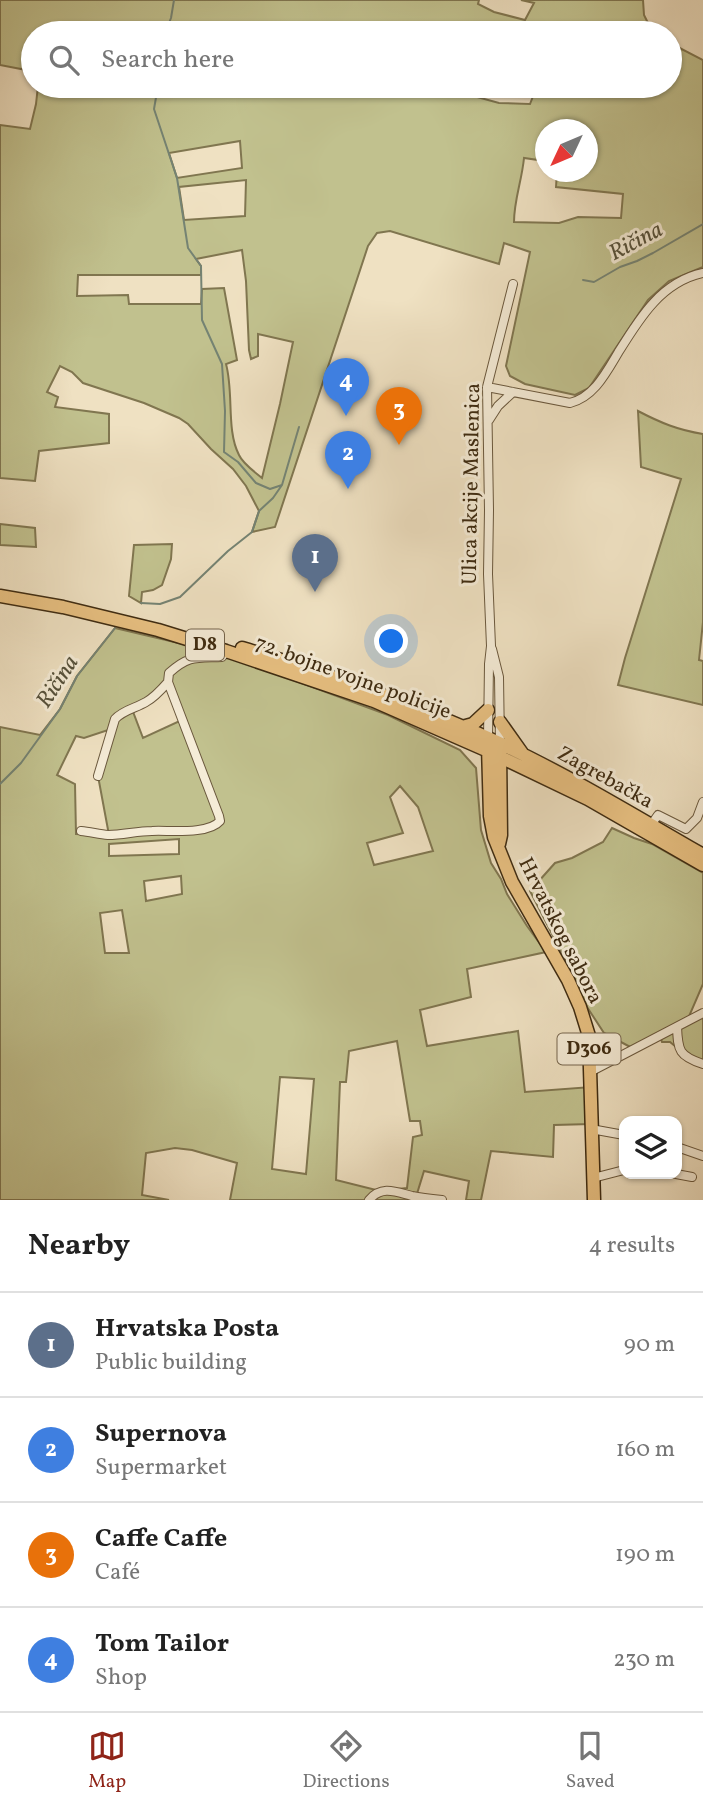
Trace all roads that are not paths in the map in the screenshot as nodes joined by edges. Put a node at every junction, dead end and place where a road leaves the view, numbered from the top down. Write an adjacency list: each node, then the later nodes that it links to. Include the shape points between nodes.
1 (703, 273): 4 (street, via 673,284 655,301 587,396 570,403)
2 (513, 284): 3 (street, Ulica akcije Maslenica)
3 (487, 387): 4 (street); 5 (street, Ulica akcije Maslenica)
4 (513, 392): 5 (street)
5 (488, 422): 8 (street, Ulica akcije Maslenica)
6 (0, 588): 13 (main road, 72. bojne vojne policije / D8, via 215,639 332,676)
7 (0, 596): 9 (main road, 72. bojne vojne policije / D8, via 158,630)
8 (491, 646): 11 (street, Ulica akcije Maslenica); 12 (street, Ulica akcije Maslenica, via 499,677)
9 (226, 651): 10 (street, via 222,657 194,657 180,663); 13 (main road, 72. bojne vojne policije / D8)
10 (167, 682): 17 (street, via 146,702 115,719); 22 (street, via 220,821 209,828 178,831 110,835)
11 (488, 710): 13 (main road); 14 (street, Ulica akcije Maslenica)
12 (500, 722): 14 (street, Ulica akcije Maslenica); 15 (main road)
13 (461, 732): 14 (main road, 72. bojne vojne policije / D8); 18 (main road)
14 (494, 748): 15 (main road, Zagrebačka / D8); 16 (main road, Zagrebačka / D8); 18 (main road, Hrvatskog sabora / D306); 19 (main road, Hrvatskog sabora / D306)
15 (524, 756): 21 (main road, Zagrebačka / D8)
16 (527, 770): 19 (main road, via 512,774); 25 (main road, Zagrebačka / D8)
17 (98, 776)
18 (488, 781): 23 (main road, Hrvatskog sabora / D306, via 491,828)
19 (500, 790): 23 (main road, Hrvatskog sabora / D306)
20 (703, 802): 21 (street, via 686,829 658,816)
21 (652, 825): 24 (main road, Zagrebačka / D8)
22 (81, 831)
23 (498, 847): 29 (main road, Hrvatskog sabora / D306, via 512,882 580,1007 589,1036)
24 (703, 855)
25 (703, 865)
26 (703, 1013): 27 (street)
27 (677, 1027): 28 (street, via 682,1054); 29 (street)
28 (703, 1064)
29 (590, 1072): 30 (main road, Hrvatskog sabora / D306)
30 (591, 1129): 31 (street); 37 (main road, Hrvatskog sabora / D306)
31 (619, 1134)
32 (682, 1149): 33 (street)
33 (703, 1156)
34 (619, 1171): 37 (street)
35 (682, 1175): 36 (street)
36 (692, 1177)
37 (593, 1178): 40 (main road, Hrvatskog sabora / D306)
38 (369, 1200): 39 (street, via 380,1191 392,1190)
39 (442, 1200)
40 (594, 1200)

